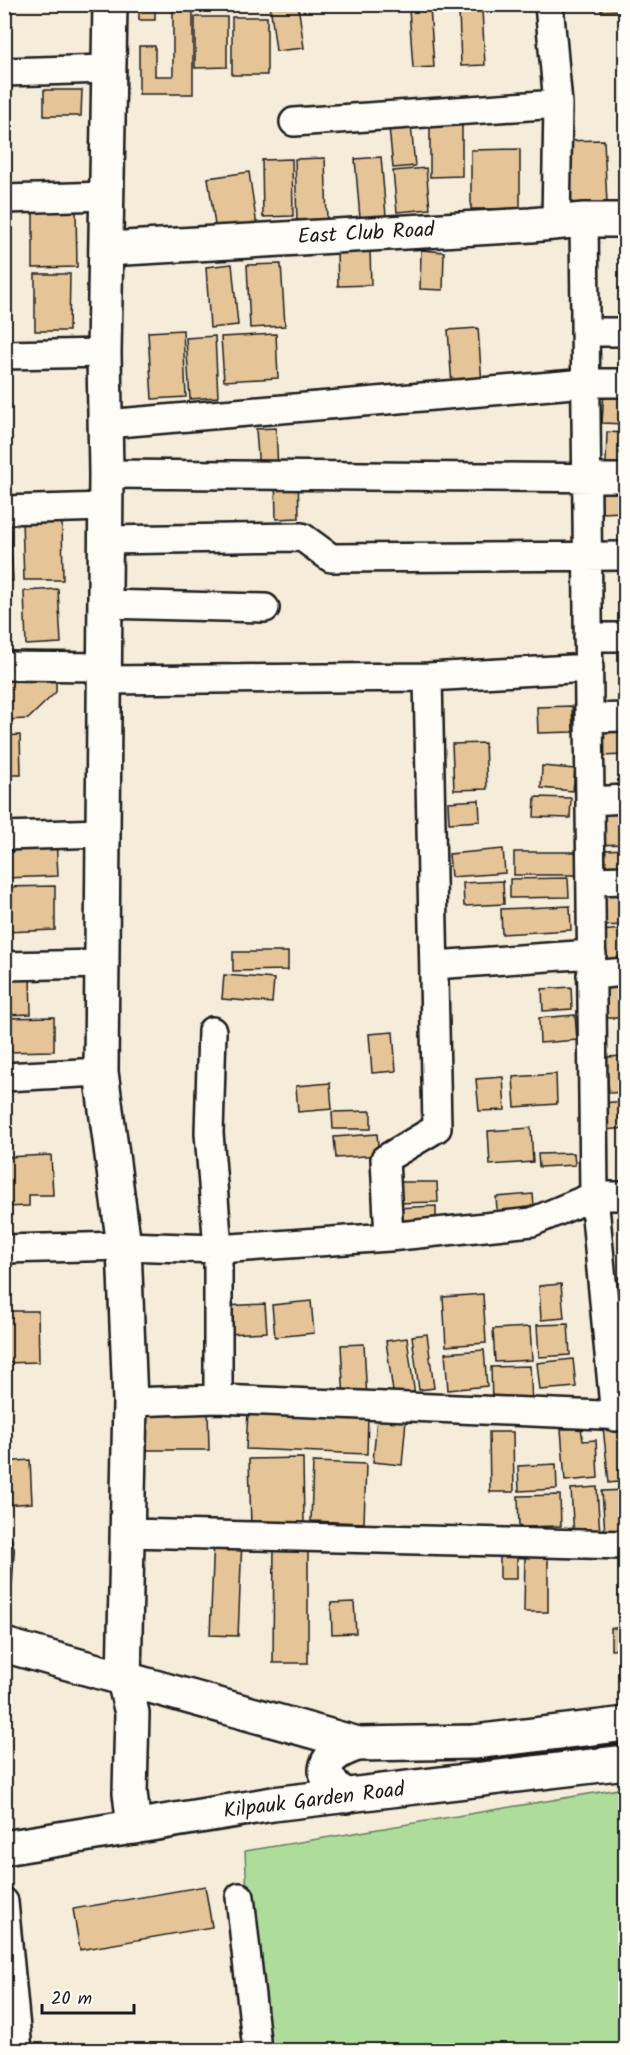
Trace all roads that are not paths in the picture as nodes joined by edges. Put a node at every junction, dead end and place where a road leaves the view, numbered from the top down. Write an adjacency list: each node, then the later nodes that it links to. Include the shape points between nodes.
1 (110, 4): 3 (street)
2 (549, 4): 5 (street)
3 (108, 69): 4 (street); 7 (street)
4 (4, 72)
5 (558, 104): 6 (street); 10 (street)
6 (294, 122)
7 (107, 196): 8 (street); 11 (street)
8 (4, 199)
9 (626, 220): 10 (street, East Club Road)
10 (570, 222): 11 (street, East Club Road); 12 (street)
11 (107, 249): 14 (street)
12 (585, 332): 13 (street); 16 (street)
13 (626, 332)
14 (104, 353): 15 (street); 18 (street)
15 (4, 355)
16 (586, 383): 17 (street); 18 (street); 20 (street)
17 (626, 383)
18 (106, 424): 19 (street)
19 (106, 474): 20 (street); 22 (street)
20 (587, 477): 21 (street); 25 (street)
21 (626, 477)
22 (105, 507): 23 (street); 24 (street)
23 (4, 510)
24 (105, 540): 25 (street, via 302,537 331,558); 27 (street)
25 (587, 556): 26 (street); 29 (street)
26 (626, 556)
27 (104, 604): 28 (street); 33 (street)
28 (264, 608)
29 (588, 637): 30 (street); 32 (street)
30 (626, 637)
31 (4, 666): 33 (street)
32 (589, 668): 34 (street); 36 (street)
33 (104, 674): 34 (street); 39 (street)
34 (428, 677): 45 (street)
35 (626, 717): 36 (street)
36 (589, 718): 38 (street)
37 (626, 799): 38 (street)
38 (590, 801): 42 (street)
39 (103, 833): 40 (street); 43 (street)
40 (4, 836)
41 (626, 880): 42 (street)
42 (591, 881): 44 (street)
43 (102, 964): 46 (street); 49 (street)
44 (592, 964): 45 (street); 47 (street); 51 (street)
45 (434, 965): 53 (street, via 437,1128 385,1159)
46 (4, 966)
47 (626, 972)
48 (212, 1031): 56 (street, via 209,1133)
49 (101, 1072): 50 (street); 54 (street)
50 (4, 1077)
51 (594, 1196): 52 (street); 53 (street, via 532,1222); 59 (street)
52 (626, 1196)
53 (388, 1237): 56 (street)
54 (124, 1246): 55 (street); 56 (street); 58 (street)
55 (4, 1249)
56 (218, 1249): 57 (street)
57 (218, 1399): 58 (street); 59 (street)
58 (130, 1402): 60 (street)
59 (620, 1416)
60 (128, 1533): 62 (street); 65 (street)
61 (4, 1543): 63 (lane)
62 (626, 1545)
63 (4, 1581)
64 (4, 1645): 65 (street)
65 (124, 1680): 67 (street); 70 (street, via 132,1713 130,1793)
66 (626, 1724): 67 (street, via 474,1742)
67 (358, 1744): 69 (street, via 330,1756 327,1764 330,1781)
68 (626, 1762): 69 (street, Kilpauk Garden Road)
69 (346, 1796): 70 (street, Kilpauk Garden Road)
70 (134, 1827): 71 (street, Kilpauk Garden Road)
71 (4, 1848)
72 (240, 1897): 75 (street)
73 (4, 1902): 74 (street)
74 (18, 2050)
75 (257, 2050)

